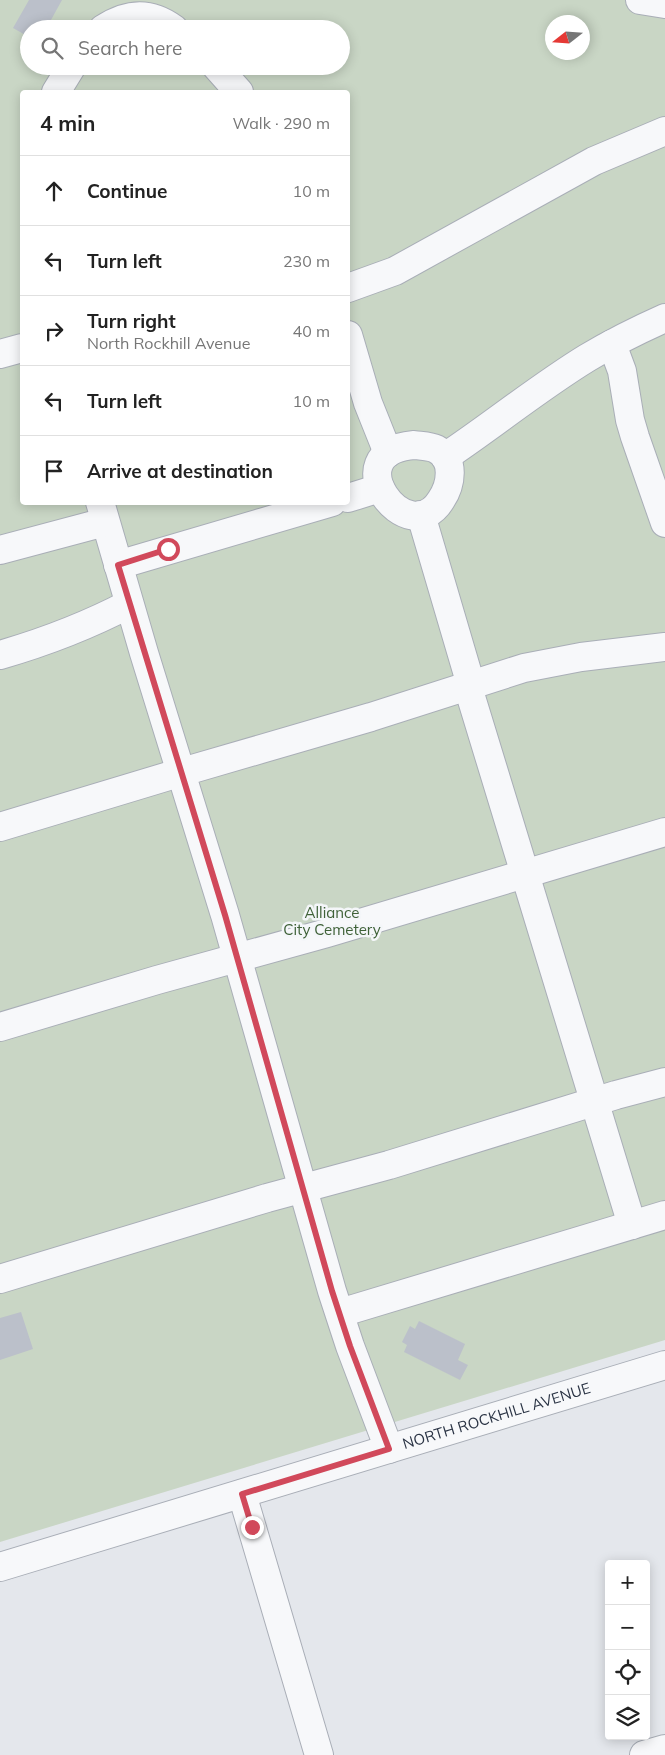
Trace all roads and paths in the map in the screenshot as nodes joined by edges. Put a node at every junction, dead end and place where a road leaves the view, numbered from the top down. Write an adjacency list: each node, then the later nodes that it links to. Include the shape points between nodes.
1 (640, 0): 2 (street)
2 (665, 4)
3 (134, 8): 4 (street); 5 (street, via 140,16)
4 (116, 20)
5 (159, 20)
6 (66, 75): 8 (street)
7 (224, 75): 9 (street)
8 (57, 90)
9 (237, 90)
10 (665, 131): 11 (street, via 594,161 396,271)
11 (350, 287)
12 (665, 318): 14 (street)
13 (350, 342): 17 (street, via 368,403)
14 (612, 344): 18 (street, via 561,375); 19 (street, via 622,371 635,437)
15 (20, 349): 16 (street)
16 (0, 354)
17 (388, 453): 18 (street, via 414,445 436,449); 20 (street, via 377,468)
18 (445, 457): 24 (street, via 450,474 447,488 436,507)
19 (658, 481): 25 (street)
20 (380, 488): 21 (street); 24 (street, via 399,512)
21 (350, 497)
22 (322, 505): 27 (street)
23 (102, 512): 26 (street); 27 (street)
24 (421, 515): 31 (street)
25 (665, 523)
26 (0, 550)
27 (118, 565): 28 (street)
28 (129, 604): 30 (street, via 59,636); 32 (street)
29 (665, 647): 31 (street, via 547,663)
30 (0, 655)
31 (470, 686): 32 (street); 35 (street)
32 (182, 772): 33 (street); 36 (street)
33 (0, 827)
34 (665, 832): 35 (street)
35 (525, 873): 36 (street); 39 (street)
36 (238, 958): 37 (street); 40 (street)
37 (0, 1028)
38 (665, 1082): 39 (street)
39 (594, 1102): 40 (street); 42 (street)
40 (304, 1189): 43 (street); 44 (street)
41 (665, 1215): 42 (street)
42 (632, 1225): 44 (street)
43 (0, 1279)
44 (340, 1313): 46 (street)
45 (665, 1364): 46 (street, NORTH ROCKHILL AVENUE)
46 (389, 1449): 47 (street, NORTH ROCKHILL AVENUE)
47 (242, 1494): 48 (street, NORTH ROCKHILL AVENUE); 50 (street)
48 (0, 1568)
49 (665, 1748): 51 (street)
50 (319, 1755)
51 (644, 1755)

